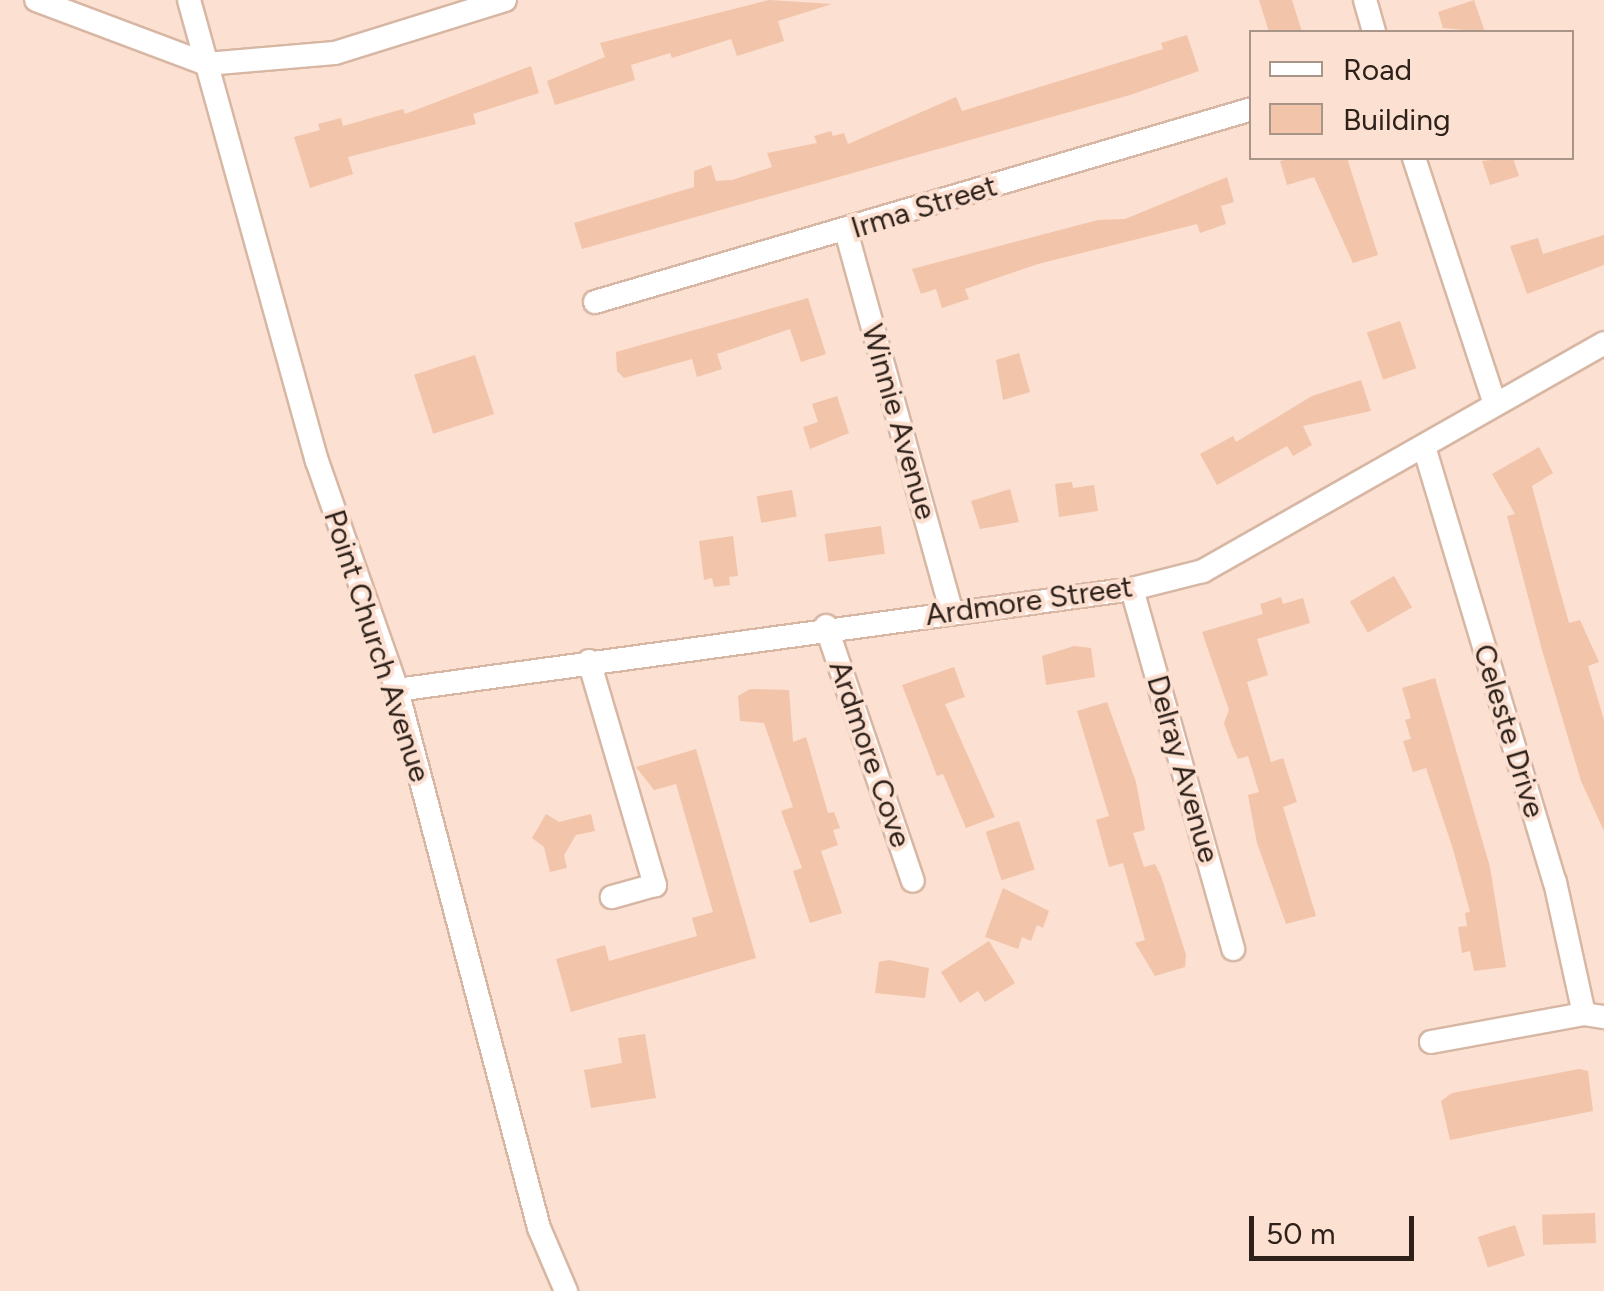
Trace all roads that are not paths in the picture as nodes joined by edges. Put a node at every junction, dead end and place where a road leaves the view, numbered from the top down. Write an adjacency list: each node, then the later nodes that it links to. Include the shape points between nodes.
1 (36, 0): 6 (street)
2 (189, 0): 6 (street, Point Church Avenue)
3 (504, 0): 6 (street, via 335,53)
4 (1364, 0): 5 (street)
5 (1373, 30)
6 (206, 64): 18 (street, Point Church Avenue, via 316,461)
7 (1249, 110): 9 (street, Irma Street)
8 (1415, 160): 12 (street)
9 (846, 231): 10 (street, Irma Street); 15 (street, Winnie Avenue)
10 (595, 302)
11 (1604, 343): 12 (street, Ardmore Street)
12 (1494, 404): 13 (street, Ardmore Street)
13 (1425, 450): 14 (street, Ardmore Street, via 1202,571); 22 (street, Celeste Drive)
14 (1132, 589): 15 (street, Ardmore Street); 21 (street, Delray Avenue)
15 (952, 612): 16 (street, Ardmore Street)
16 (826, 626): 17 (street, Ardmore Street); 19 (street, Ardmore Cove)
17 (590, 661): 18 (street, Ardmore Street); 20 (street, via 655,885)
18 (396, 690): 24 (street, Point Church Avenue, via 539,1228)
19 (913, 882)
20 (612, 897)
21 (1233, 949)
22 (1594, 1016): 23 (street)
23 (1431, 1042)
24 (566, 1291)

